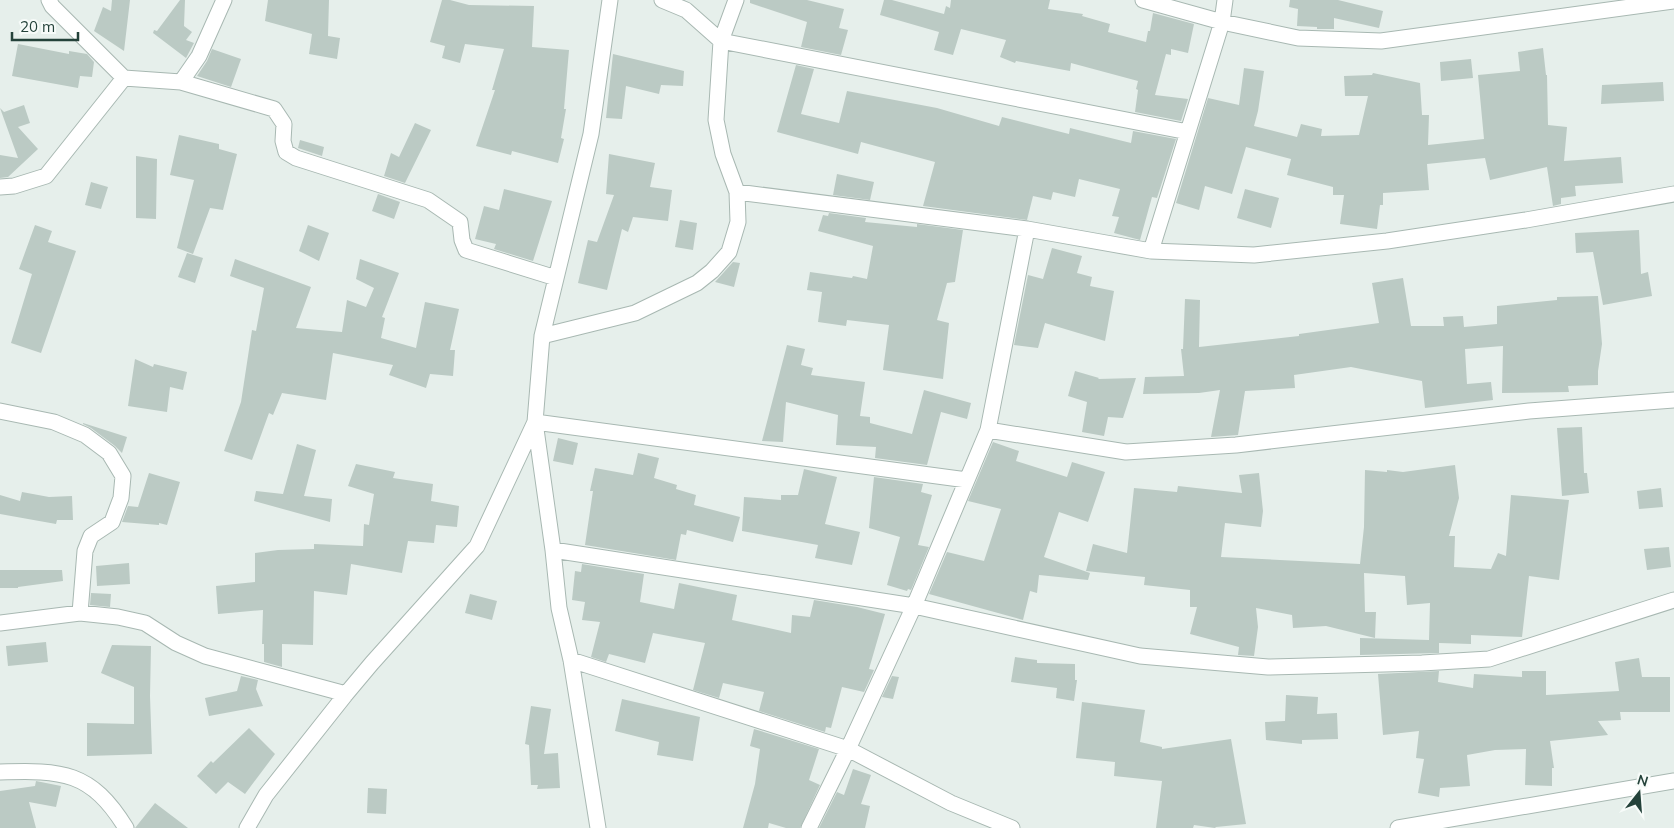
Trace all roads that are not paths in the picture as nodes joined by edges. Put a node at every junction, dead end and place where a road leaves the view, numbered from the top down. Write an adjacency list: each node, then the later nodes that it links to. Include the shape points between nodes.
1 (49, 0): 11 (street)
2 (224, 0): 12 (street, via 199,56)
3 (610, 0): 19 (street, via 591,134)
4 (662, 0): 10 (street, via 686,10)
5 (736, 0): 10 (street)
6 (1143, 0): 9 (street)
7 (1225, 0): 9 (street)
8 (1674, 1): 9 (street, via 1382,41 1298,38)
9 (1222, 22): 13 (street)
10 (720, 41): 13 (street); 15 (street, via 716,120 723,154)
11 (124, 78): 12 (street); 14 (street, via 46,176)
12 (181, 82): 19 (street, via 274,109 284,124 286,152 296,158 428,200 460,222 466,250)
13 (1188, 132): 18 (street)
14 (0, 187)
15 (737, 192): 17 (street); 20 (street, via 738,222 729,252 697,283 635,313)
16 (1674, 194): 18 (street, via 1387,241 1254,255)
17 (1027, 229): 18 (street); 24 (street)
18 (1151, 251)
19 (556, 278): 20 (street)
20 (542, 336): 23 (street)
21 (1674, 400): 24 (street, via 1529,411 1236,445 1126,452)
22 (0, 411): 29 (street, via 54,422 85,435 109,452 123,476 121,498 112,522 91,536 85,551)
23 (535, 422): 25 (street); 26 (street); 32 (street, via 477,546)
24 (988, 430): 25 (street)
25 (967, 480): 28 (street)
26 (553, 550): 28 (street); 31 (street, via 559,608)
27 (1674, 600): 28 (street, via 1490,659 1268,667 1140,656)
28 (914, 606): 33 (street)
29 (80, 613): 30 (street); 32 (street, via 145,623 176,643 205,656)
30 (0, 623)
31 (571, 660): 33 (street); 38 (street)
32 (346, 694): 37 (street, via 266,795)
33 (848, 749): 39 (street); 40 (street, via 951,803)
34 (0, 772): 36 (street, via 43,771 62,774 87,784 107,801)
35 (1674, 781): 41 (street)
36 (126, 828)
37 (247, 828)
38 (598, 828)
39 (809, 828)
40 (1012, 828)
41 (1398, 828)

